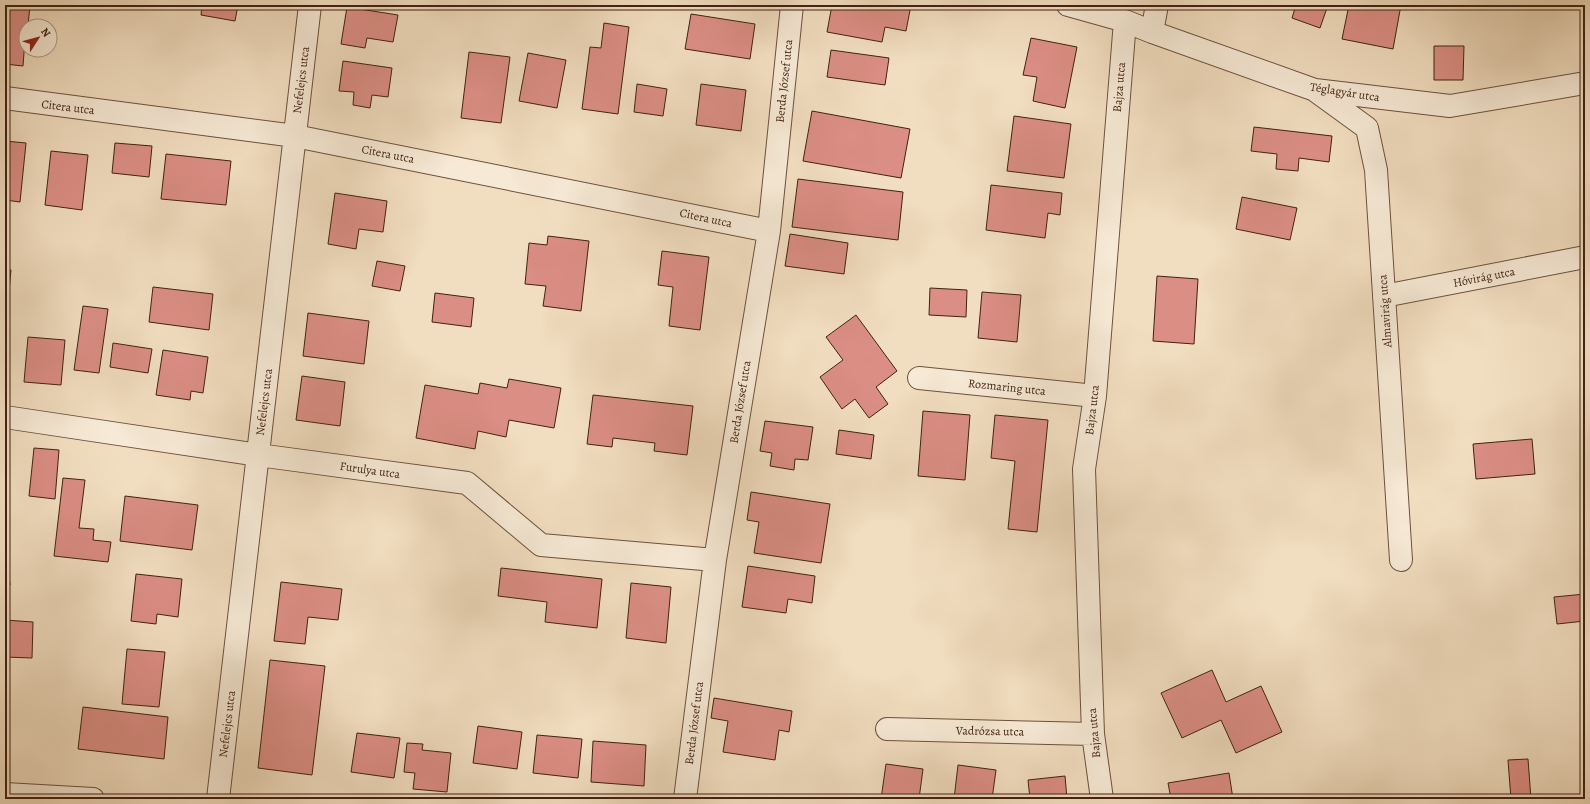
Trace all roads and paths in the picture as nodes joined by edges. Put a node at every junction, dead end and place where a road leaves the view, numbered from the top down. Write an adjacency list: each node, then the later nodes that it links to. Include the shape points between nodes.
1 (310, 5): 10 (street, Nefelejcs utca)
2 (792, 5): 11 (street, Berda József utca)
3 (1068, 5): 5 (street, Téglagyár utca)
4 (1157, 5): 6 (street)
5 (1125, 21): 6 (street, Téglagyár utca); 15 (street, Bajza utca)
6 (1152, 32): 8 (street, Téglagyár utca)
7 (1585, 83): 8 (street, Téglagyár utca, via 1450,106)
8 (1315, 90): 13 (street, Almavirág utca, via 1367,128 1376,170)
9 (5, 98): 10 (street, Citera utca)
10 (294, 136): 11 (street, Citera utca); 17 (street, Nefelejcs utca)
11 (768, 231): 18 (street, Berda József utca)
12 (1585, 257): 13 (street, Hóvirág utca)
13 (1384, 296): 19 (street, Almavirág utca)
14 (919, 378): 15 (street, Rozmaring utca)
15 (1094, 396): 21 (street, Bajza utca, via 1084,469)
16 (5, 417): 17 (street, Furulya utca)
17 (258, 455): 18 (street, Furulya utca, via 467,482 541,545); 24 (street, Nefelejcs utca)
18 (715, 560): 25 (street, Berda József utca)
19 (1401, 560)
20 (887, 729): 21 (street, Vadrózsa utca)
21 (1093, 734): 26 (street, Bajza utca)
22 (5, 794): 23 (street)
23 (93, 799)
24 (218, 799)
25 (685, 799)
26 (1102, 799)

